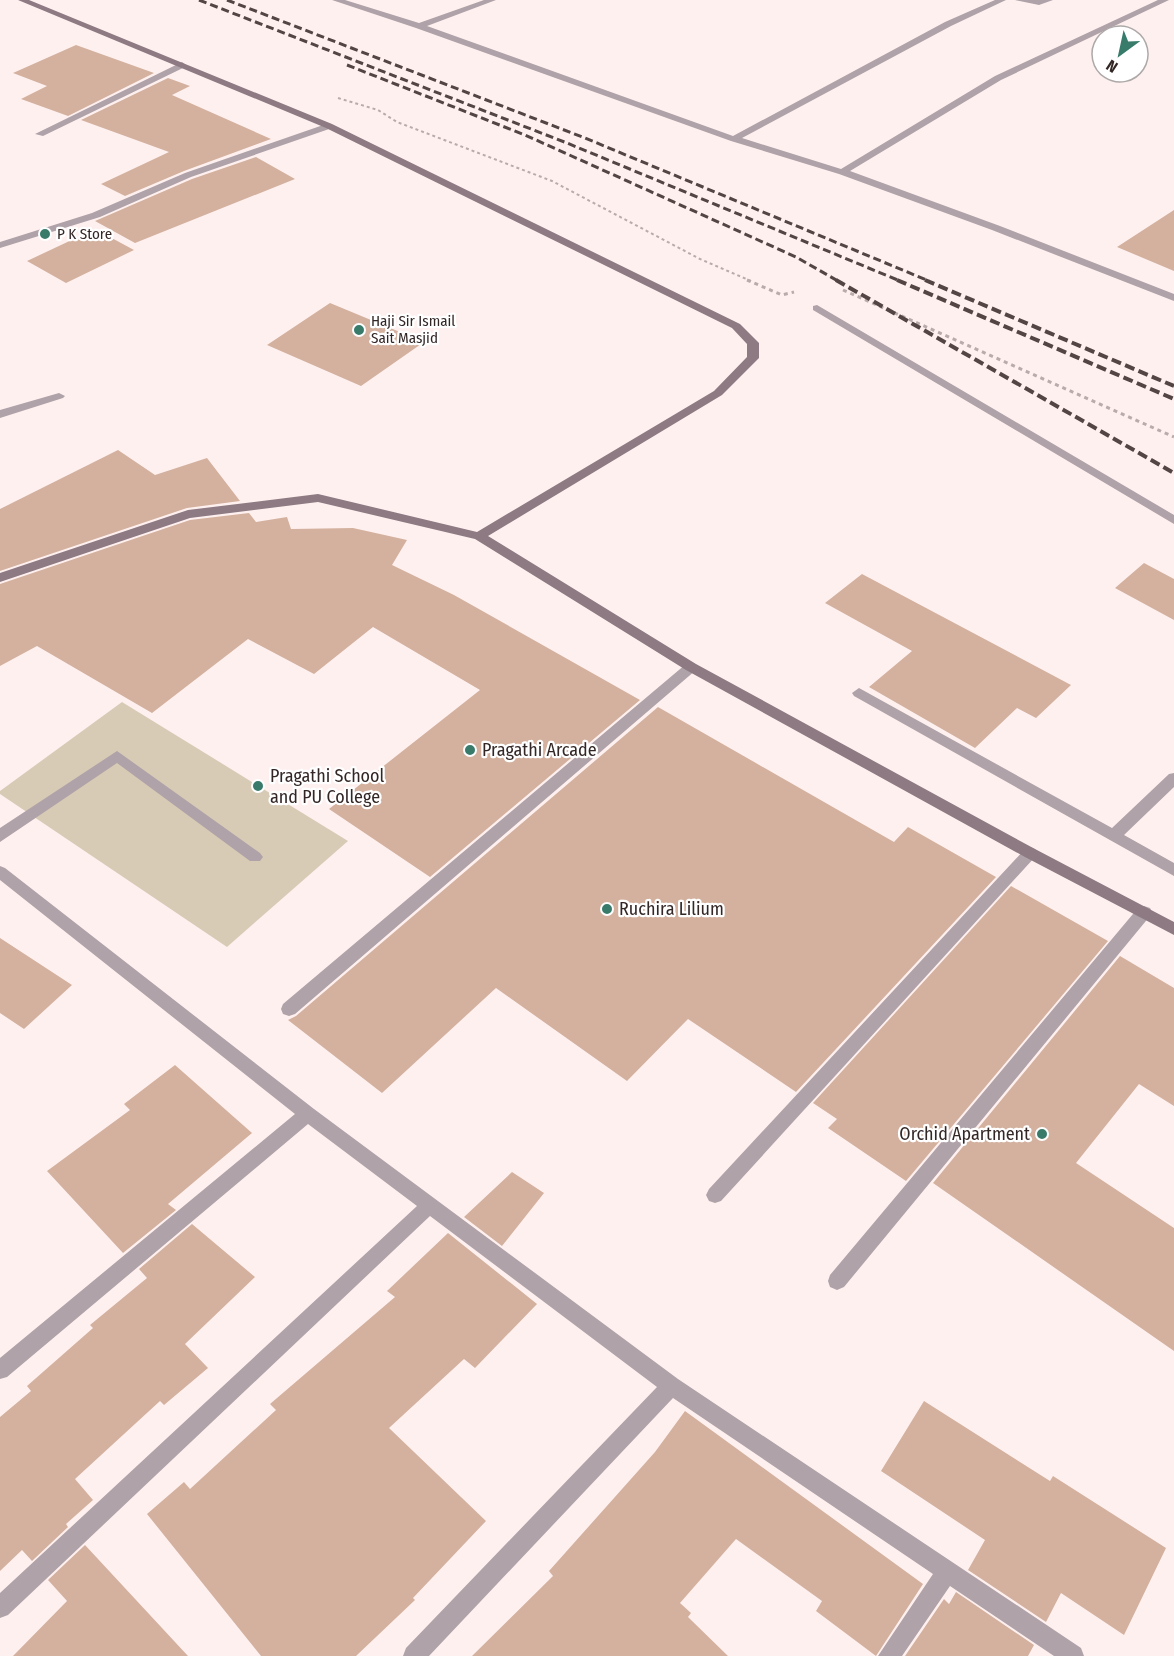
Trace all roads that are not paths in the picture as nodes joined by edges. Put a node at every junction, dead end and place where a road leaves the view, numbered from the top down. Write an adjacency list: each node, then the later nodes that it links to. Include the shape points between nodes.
1 (22, 0): 9 (street)
2 (340, 0): 8 (street)
3 (492, 0): 8 (street)
4 (1002, 0): 12 (street, via 948,24)
5 (1019, 0): 6 (street)
6 (1049, 0)
7 (1165, 0): 13 (street, via 998,78)
8 (419, 26): 12 (street)
9 (182, 65): 10 (street); 11 (street)
10 (329, 126): 14 (street, via 188,175 96,215); 20 (street, via 736,326 753,343 753,358 718,393)
11 (40, 134)
12 (734, 139): 13 (street)
13 (842, 172): 15 (street)
14 (0, 245)
15 (1174, 297)
16 (817, 308): 19 (street)
17 (58, 396): 18 (street)
18 (0, 414)
19 (1174, 520)
20 (479, 536): 21 (street, via 318,498 188,514); 22 (street)
21 (0, 578)
22 (691, 667): 27 (street); 33 (street)
23 (859, 693): 26 (street)
24 (1174, 778): 26 (street)
25 (0, 836): 28 (street, via 117,756)
26 (1114, 836): 29 (street)
27 (1030, 853): 31 (street); 35 (street)
28 (255, 857)
29 (1174, 870)
30 (0, 872): 34 (street)
31 (1144, 912): 32 (street); 37 (street)
32 (1174, 929)
33 (289, 1009)
34 (309, 1114): 36 (street); 38 (street)
35 (715, 1195)
36 (430, 1205): 39 (street); 41 (street)
37 (837, 1281)
38 (0, 1370)
39 (671, 1386): 40 (street); 42 (street)
40 (948, 1571): 43 (street); 44 (street)
41 (0, 1607)
42 (414, 1656)
43 (889, 1656)
44 (1073, 1656)

